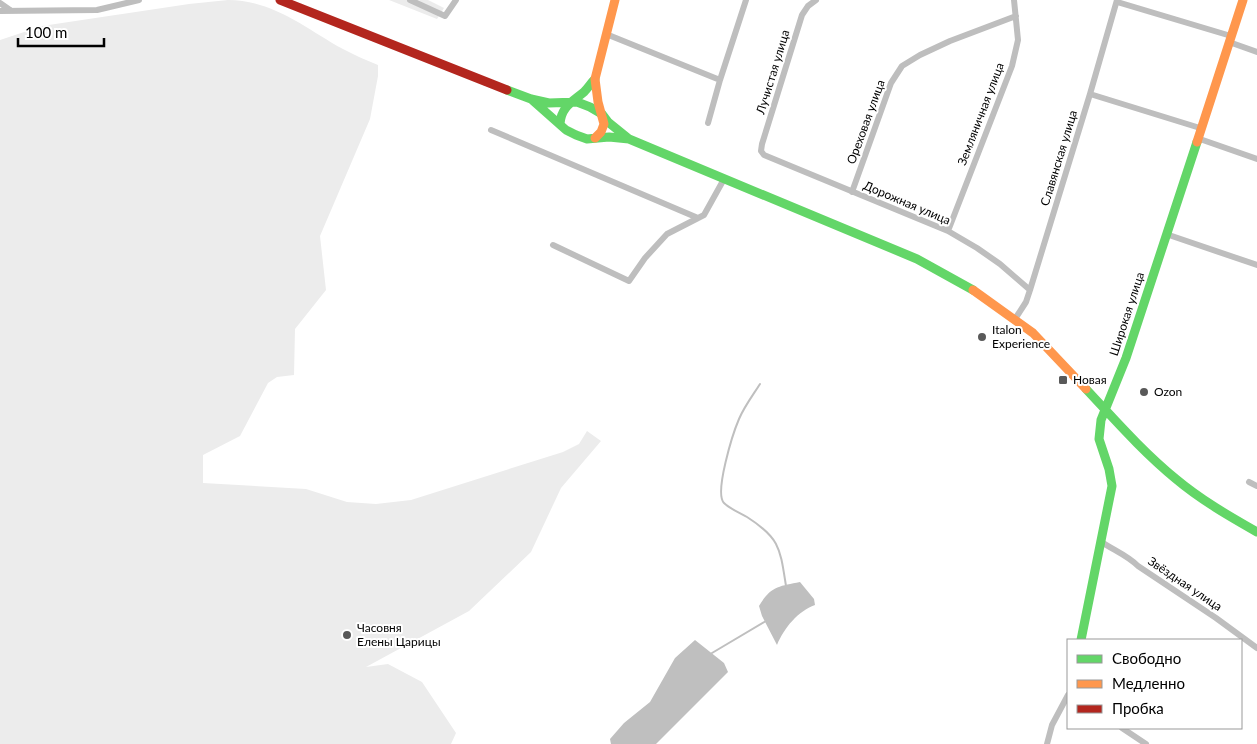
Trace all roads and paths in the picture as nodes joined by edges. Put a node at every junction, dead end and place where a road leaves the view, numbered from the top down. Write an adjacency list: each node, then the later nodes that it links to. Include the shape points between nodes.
1 (139, 0): 12 (street, via 97,10)
2 (280, 0): 21 (main road)
3 (410, 0): 4 (street, via 444,16)
4 (456, 0)
5 (615, 0): 15 (main road)
6 (746, 0): 19 (street)
7 (816, 0): 31 (street, Лучистая улица, via 802,15 762,144)
8 (1014, 0): 14 (street, Земляничная улица)
9 (1243, 0): 16 (main road, Широкая улица)
10 (1117, 1): 16 (street); 20 (street, Славянская улица)
11 (0, 3): 12 (street)
12 (10, 10): 13 (street)
13 (0, 11)
14 (1016, 16): 34 (street, Ореховая улица, via 920,54 902,66 891,83); 36 (street, Земляничная улица, via 1018,40 1012,66)
15 (606, 34): 18 (main road); 19 (street)
16 (1230, 39): 17 (street); 26 (main road, Широкая улица)
17 (1257, 52)
18 (595, 79): 22 (main road, via 588,89); 23 (main road)
19 (720, 80): 24 (street)
20 (1090, 94): 26 (street); 40 (street, Славянская улица)
21 (531, 99): 22 (main road); 25 (main road)
22 (569, 103): 23 (main road, via 577,102); 25 (main road, via 560,115)
23 (602, 114): 28 (main road, via 604,127); 30 (main road)
24 (708, 123)
25 (560, 124): 28 (main road, via 576,135)
26 (1200, 128): 29 (main road, Широкая улица)
27 (491, 130): 35 (street)
28 (595, 138): 30 (main road)
29 (1197, 138): 32 (street); 37 (main road, Широкая улица)
30 (629, 139): 33 (main road)
31 (764, 155): 34 (street, Дорожная улица)
32 (1257, 159)
33 (724, 179): 35 (street, via 704,215); 41 (main road, via 917,259 968,286)
34 (852, 192): 36 (street, Дорожная улица)
35 (698, 218): 38 (street, via 667,234 644,258 629,281)
36 (948, 231): 40 (street, Дорожная улица, via 1000,264)
37 (1166, 234): 39 (street); 42 (main road, Широкая улица, via 1126,358)
38 (554, 245)
39 (1257, 265)
40 (1030, 290): 41 (street, Славянская улица)
41 (1016, 319): 42 (main road)
42 (1104, 408): 45 (main road, via 1177,480); 46 (main road, Широкая улица, via 1099,438 1112,491)
43 (1249, 482): 44 (street)
44 (1257, 486)
45 (1257, 532)
46 (1100, 541): 47 (main road, Широкая улица); 48 (street, Звёздная улица, via 1128,556)
47 (1081, 639)
48 (1257, 648)
49 (1067, 697): 51 (street, via 1052,725)
50 (1124, 729): 52 (street)
51 (1047, 744)
52 (1146, 744)

